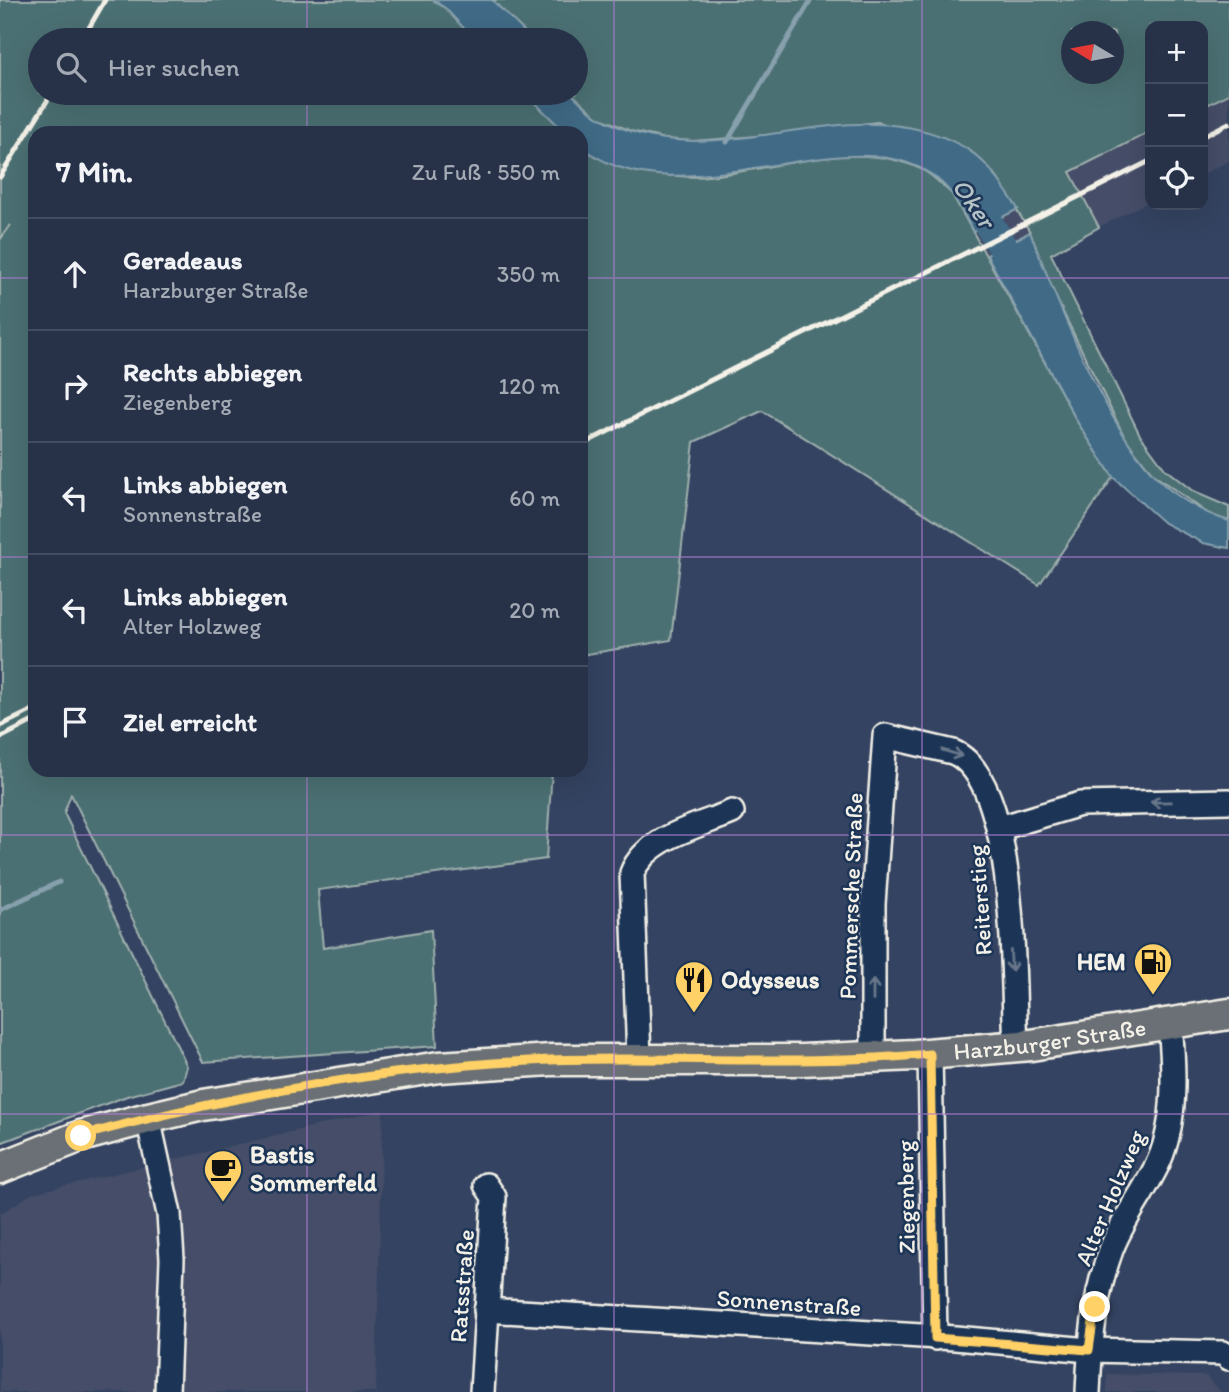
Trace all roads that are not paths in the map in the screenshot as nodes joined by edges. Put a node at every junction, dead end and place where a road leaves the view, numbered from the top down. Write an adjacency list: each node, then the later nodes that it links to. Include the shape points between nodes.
1 (885, 736): 4 (street, Reiterstieg, one-way to 4, via 964,757 979,775); 10 (street, Pommersche Straße, one-way to 1, via 873,904)
2 (1229, 801): 4 (street, one-way to 4, via 1080,804)
3 (732, 812): 9 (street, via 651,848 632,873)
4 (1000, 828): 7 (street, Reiterstieg, one-way to 7, via 1006,860)
5 (1229, 1014): 6 (main road, Harzburger Straße)
6 (1170, 1024): 7 (main road, Harzburger Straße); 16 (street, Alter Holzweg, via 1172,1087 1164,1149 1110,1254)
7 (1016, 1046): 8 (main road, Harzburger Straße)
8 (930, 1054): 10 (main road, Harzburger Straße); 15 (street, Ziegenberg)
9 (639, 1058): 10 (main road, Harzburger Straße); 11 (main road, Harzburger Straße, via 439,1067)
10 (873, 1058)
11 (148, 1118): 12 (main road, Harzburger Straße, via 81,1136); 18 (street, via 169,1213 172,1259)
12 (0, 1168)
13 (486, 1185): 14 (street, Ratsstraße, via 494,1197)
14 (486, 1310): 15 (street, Sonnenstraße); 19 (street, Ratsstraße)
15 (935, 1338): 16 (street, Sonnenstraße)
16 (1089, 1350): 17 (street, Sonnenstraße, via 1223,1353); 20 (street, Alter Holzweg)
17 (1229, 1358)
18 (167, 1392)
19 (482, 1392)
20 (1088, 1392)

